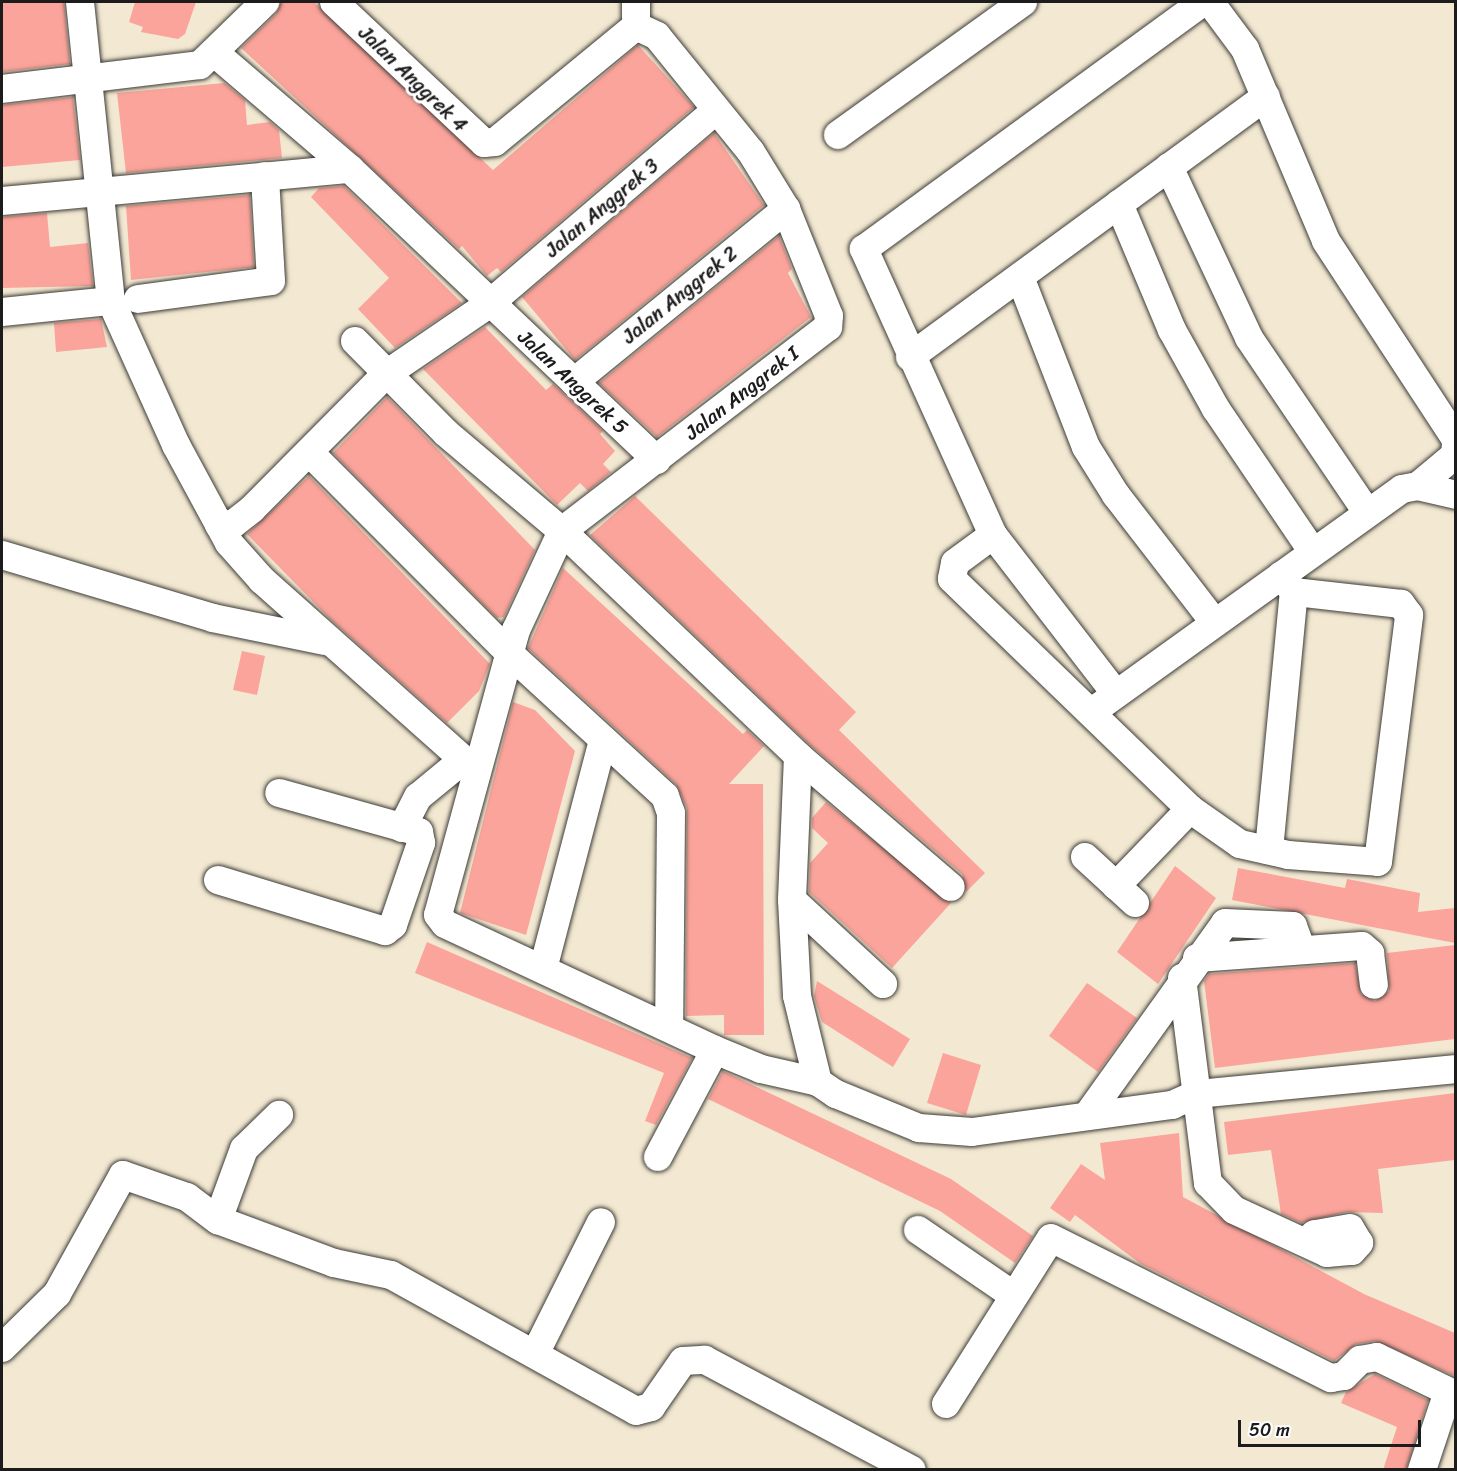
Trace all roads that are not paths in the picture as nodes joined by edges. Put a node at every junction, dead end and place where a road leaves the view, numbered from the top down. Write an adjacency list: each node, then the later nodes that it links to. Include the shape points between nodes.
1 (80, 2): 9 (street)
2 (265, 2): 8 (street)
3 (334, 2): 7 (street, Jalan Anggrek 4, via 484,143 495,142)
4 (1023, 2): 13 (street)
5 (1203, 2): 26 (street, via 864,249)
6 (1210, 2): 11 (street, via 1245,49)
7 (636, 14): 12 (street)
8 (216, 54): 9 (street, via 200,65); 15 (street, Jalan Anggrek 5)
9 (88, 78): 10 (street); 17 (street)
10 (2, 90)
11 (1266, 96): 14 (street); 29 (street, via 1326,241)
12 (715, 111): 20 (street, via 751,152); 23 (street, Jalan Anggrek 3)
13 (838, 135)
14 (1169, 167): 19 (street); 34 (street, via 1249,338)
15 (350, 169): 16 (street); 23 (street, Jalan Anggrek 5)
16 (265, 176): 17 (street); 22 (street, via 271,281)
17 (99, 191): 18 (street); 22 (street)
18 (2, 201)
19 (1119, 204): 21 (street); 38 (street, via 1183,350 1216,409)
20 (786, 209): 28 (street, Jalan Anggrek 2); 31 (street, Jalan Anggrek I, via 829,316 828,327)
21 (1020, 277): 26 (street); 41 (street, via 1086,447 1116,495)
22 (124, 300): 24 (street); 35 (street)
23 (489, 304): 27 (street, Jalan Anggrek 3); 28 (street, Jalan Anggrek 5)
24 (2, 312)
25 (355, 341): 27 (street)
26 (910, 357): 37 (street)
27 (385, 375): 30 (street, Jalan Anggrek 3); 36 (street)
28 (574, 382): 31 (street, Jalan Anggrek 5)
29 (1455, 442): 32 (street, via 1455,455)
30 (310, 453): 35 (street, Jalan Anggrek 3, via 252,509 232,524); 43 (street)
31 (657, 460): 36 (street, Jalan Anggrek I)
32 (1418, 486): 33 (street); 34 (street, via 1402,489)
33 (1455, 495)
34 (1368, 512): 38 (street)
35 (219, 525): 42 (street, via 262,580)
36 (562, 531): 43 (street); 47 (street)
37 (993, 535): 44 (street); 45 (street, via 955,563 952,579)
38 (1312, 550): 40 (street)
39 (2, 555): 42 (street, via 213,618)
40 (1288, 583): 41 (street); 52 (street); 52 (street, via 1401,604 1409,615 1381,858 1371,863)
41 (1214, 622): 44 (street)
42 (325, 641): 48 (street)
43 (510, 654): 46 (street); 48 (street)
44 (1116, 694): 45 (street)
45 (1094, 711): 50 (street)
46 (603, 740): 58 (street); 61 (street, via 665,796 671,813)
47 (798, 756): 55 (street); 56 (street)
48 (469, 765): 51 (street, via 418,796); 58 (street, via 438,915 445,924)
49 (279, 793): 51 (street)
50 (1190, 809): 52 (street, via 1240,844); 53 (street, via 1125,894)
51 (402, 828): 54 (street, via 423,837 393,925 385,931)
52 (1269, 850)
53 (1085, 857)
54 (218, 880)
55 (951, 887)
56 (792, 900): 59 (street); 64 (street, via 797,996)
57 (1190, 968): 60 (street, via 1301,948 1368,948); 66 (street); 68 (street)
58 (543, 969): 61 (street)
59 (883, 984)
60 (1374, 985)
61 (669, 1028): 62 (street)
62 (715, 1050): 64 (street, via 761,1069); 69 (street)
63 (1455, 1069): 66 (street)
64 (818, 1082): 68 (street, via 893,1118 942,1132)
65 (1455, 1088): 66 (street)
66 (1189, 1104): 68 (street); 73 (street, via 1208,1183 1216,1196)
67 (279, 1115): 70 (street, via 244,1149)
68 (1087, 1116)
69 (658, 1157)
70 (218, 1220): 75 (street, via 187,1197 123,1175 57,1294); 76 (street, via 334,1263 391,1275)
71 (602, 1222): 76 (street)
72 (918, 1230): 74 (street)
73 (1305, 1242)
74 (1013, 1295): 77 (street, via 1045,1242 1059,1238 1098,1264 1330,1378 1344,1376 1360,1359 1377,1357); 78 (street)
75 (2, 1348)
76 (536, 1352): 79 (street, via 636,1411 651,1407 683,1361 705,1360)
77 (1452, 1393): 80 (street)
78 (946, 1404)
79 (912, 1470)
80 (1422, 1470)

